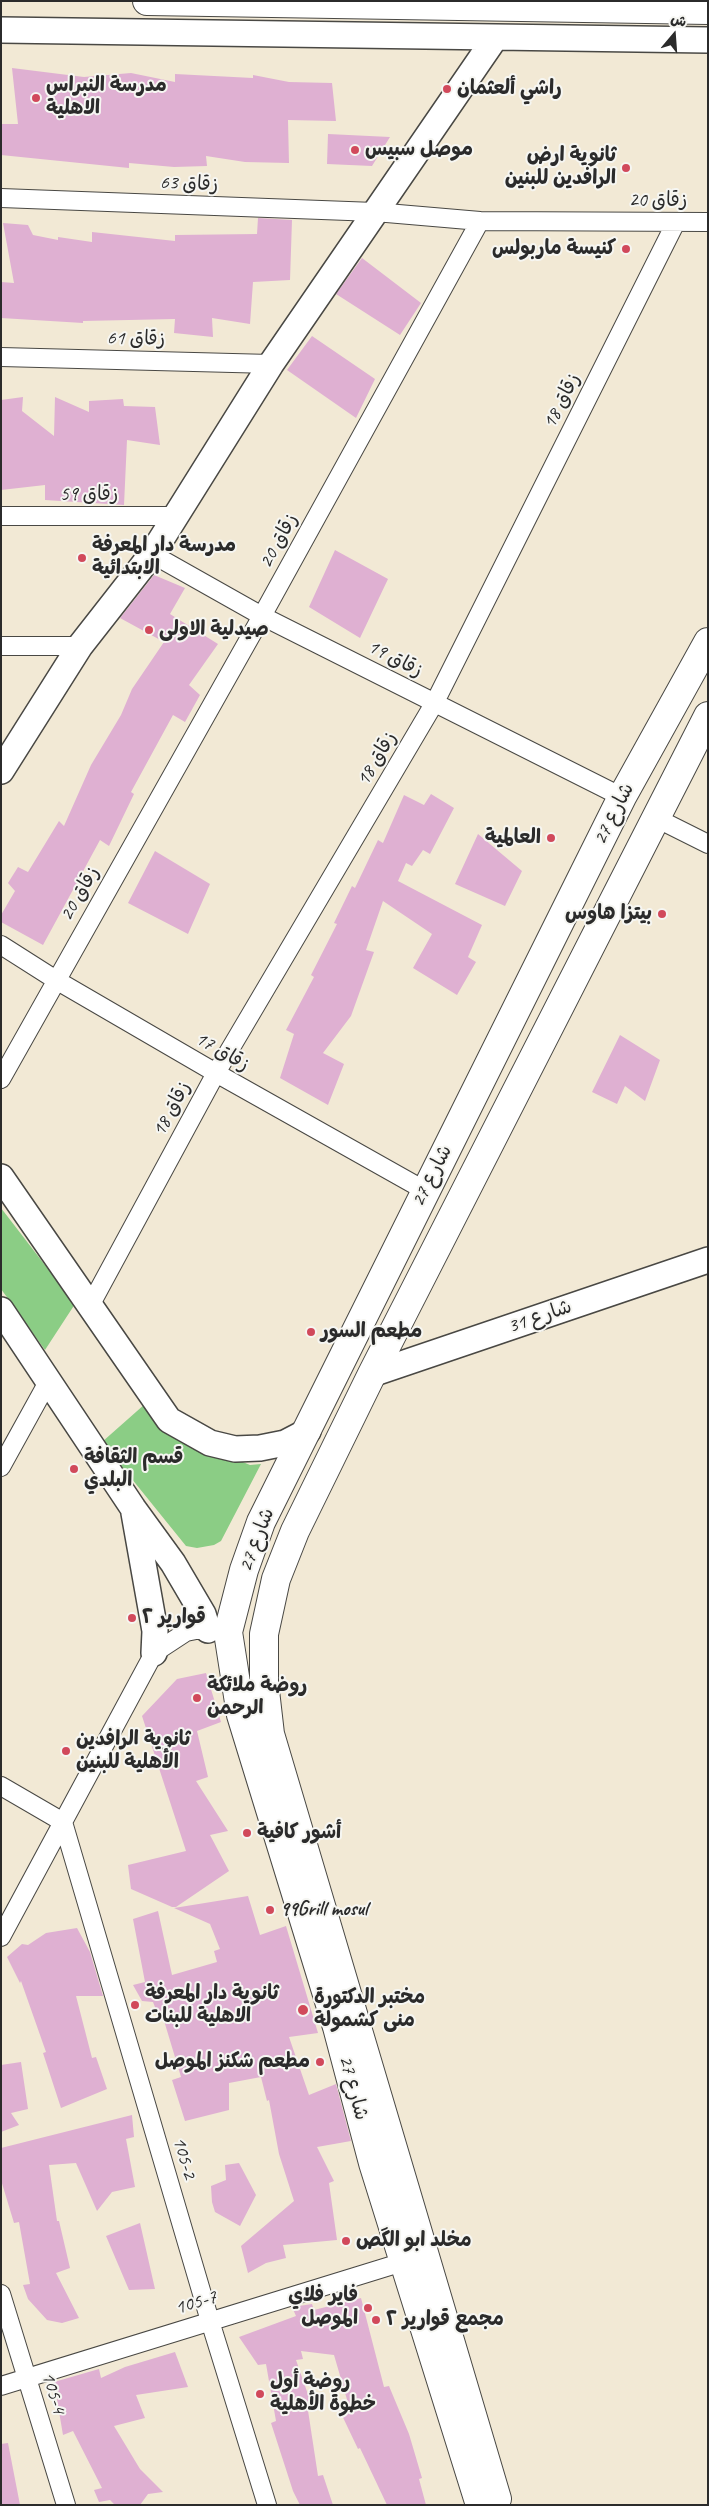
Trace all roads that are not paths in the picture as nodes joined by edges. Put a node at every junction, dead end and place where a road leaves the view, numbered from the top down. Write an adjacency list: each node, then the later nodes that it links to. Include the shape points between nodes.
1 (147, 1): 2 (main road)
2 (708, 10)
3 (1, 30): 4 (street)
4 (495, 38): 5 (street); 7 (street)
5 (708, 40)
6 (1, 198): 7 (street, زقاق 63)
7 (375, 212): 8 (street, زقاق 63); 12 (street)
8 (480, 221): 9 (street, زقاق 20); 16 (street, زقاق 20)
9 (676, 222): 10 (street, زقاق 20); 20 (street, زقاق 18)
10 (708, 222)
11 (1, 357): 12 (street, زقاق 61)
12 (271, 364): 14 (street)
13 (1, 516): 14 (street, زقاق 59)
14 (176, 516): 15 (street)
15 (152, 554): 16 (street, زقاق 19); 19 (street)
16 (262, 616): 20 (street, زقاق 19); 27 (street, زقاق 20)
17 (708, 642): 23 (main road, شارع 27)
18 (1, 646): 19 (street)
19 (80, 646): 22 (street)
20 (435, 702): 23 (street, زقاق 19); 29 (street, زقاق 18)
21 (708, 716): 24 (main road, شارع 27)
22 (1, 771)
23 (622, 797): 28 (main road, شارع 27)
24 (656, 818): 25 (street); 31 (main road, شارع 27)
25 (708, 844)
26 (1, 945): 27 (street, زقاق 17)
27 (56, 980): 29 (street, زقاق 17); 30 (street, زقاق 20)
28 (490, 1064): 31 (main road); 33 (main road, شارع 27)
29 (216, 1073): 33 (street, زقاق 17); 35 (street, زقاق 18)
30 (1, 1079)
31 (524, 1080): 37 (main road, شارع 27)
32 (1, 1177): 35 (street)
33 (424, 1190): 39 (main road, شارع 27)
34 (708, 1260): 37 (street, شارع 31)
35 (90, 1304): 39 (street, via 170,1420 187,1431 210,1443 252,1448 285,1442)
36 (1, 1310): 38 (street)
37 (372, 1374): 55 (main road, شارع 27, via 295,1531 276,1579 264,1634 264,1682 273,1743)
38 (49, 1380): 40 (street); 41 (street)
39 (308, 1431): 42 (main road, شارع 27, via 261,1522)
40 (1, 1467)
41 (133, 1508): 42 (street, via 173,1563 203,1614); 43 (street, via 155,1631)
42 (218, 1631): 43 (street, via 186,1632); 47 (main road, شارع 27, via 337,2027)
43 (154, 1653): 45 (street)
44 (1, 1786): 45 (street)
45 (63, 1822): 46 (street); 49 (street, 105-2)
46 (1, 1937)
47 (403, 2262): 49 (street, 105-7); 54 (main road, شارع 27)
48 (1, 2294): 50 (street, 105-4)
49 (210, 2321): 50 (street, 105-7); 53 (street, 105-2)
50 (26, 2378): 51 (street, 105-7); 52 (street, 105-4)
51 (1, 2386)
52 (66, 2505)
53 (267, 2505)
54 (480, 2505)
55 (499, 2505)

